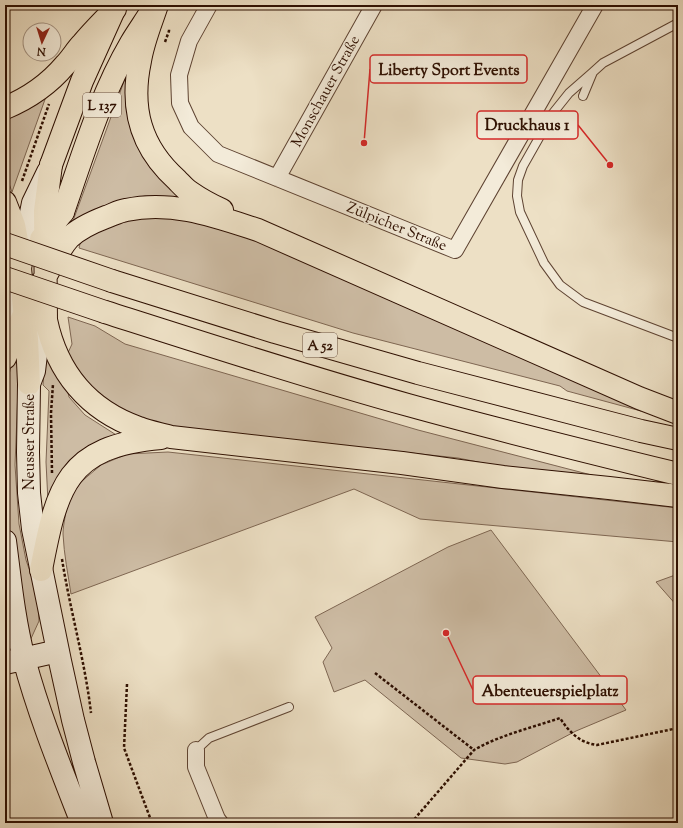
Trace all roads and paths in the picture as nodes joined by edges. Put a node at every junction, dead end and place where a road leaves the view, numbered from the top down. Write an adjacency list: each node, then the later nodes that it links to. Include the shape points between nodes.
1 (156, 5): 15 (main road, Neusser Straße / L 137, via 130,44 110,84); 16 (main road, via 136,82 139,121 148,145 164,168 190,192)
2 (209, 5): 12 (street, via 190,41 180,75 180,103 191,127 218,154)
3 (374, 5): 12 (street, Monschauer Straße)
4 (595, 5): 12 (street, Zülpicher Straße, via 455,250)
5 (116, 7): 8 (main road); 11 (main road, L 137, via 82,82)
6 (678, 23): 7 (lane, via 603,63)
7 (593, 72): 9 (lane); 23 (lane, via 569,93 553,113 523,166 518,180 520,212 544,263 560,285 583,302)
8 (51, 80): 10 (main road, via 35,93); 13 (path, via 53,91 50,104)
9 (583, 96)
10 (5, 108)
11 (51, 165): 17 (main road, via 45,211); 19 (main road, L 137, via 33,203)
12 (277, 178)
13 (21, 184)
14 (5, 202): 19 (main road, via 14,225 19,251)
15 (63, 212): 17 (main road); 20 (main road, Neusser Straße / L 137)
16 (258, 230): 20 (main road, via 182,208 154,206 125,210 97,221 70,238); 27 (main road)
17 (46, 233): 19 (main road); 20 (main road)
18 (5, 244): 29 (main road, A 52, bridge, via 112,281 275,332 418,373)
19 (12, 273): 21 (main road, via 13,282); 22 (main road); 24 (main road, L 137); 30 (main road, A 52, bridge, via 105,312 266,363 551,444)
20 (46, 276): 22 (main road); 26 (main road, Neusser Straße / L 137, via 34,371); 28 (main road, via 48,332 59,362 72,381 92,403 114,417 139,428)
21 (5, 295)
22 (25, 311): 25 (main road); 26 (main road)
23 (678, 338)
24 (5, 343)
25 (5, 358)
26 (29, 384): 33 (main road, Neusser Straße / L 137, via 29,493)
27 (678, 413)
28 (171, 437): 31 (main road, via 402,463 503,478); 33 (main road, via 117,445 96,454 79,466 58,499)
29 (678, 439)
30 (678, 474)
31 (678, 496)
32 (5, 541): 34 (main road)
33 (41, 570): 36 (main road, Neusser Straße / L 137)
34 (11, 590): 35 (main road); 37 (main road)
35 (5, 610)
36 (58, 651): 37 (main road); 45 (main road, Neusser Straße / L 137, via 84,762)
37 (14, 661): 44 (main road, via 50,741)
38 (375, 673): 43 (path)
39 (127, 684): 46 (path, via 124,748)
40 (289, 707): 42 (lane, via 210,738)
41 (678, 728): 43 (path, via 589,744 568,731 560,718 498,738)
42 (196, 750): 47 (street, via 196,767)
43 (474, 750): 48 (path)
44 (82, 823)
45 (102, 823)
46 (152, 823)
47 (220, 823)
48 (411, 823)

